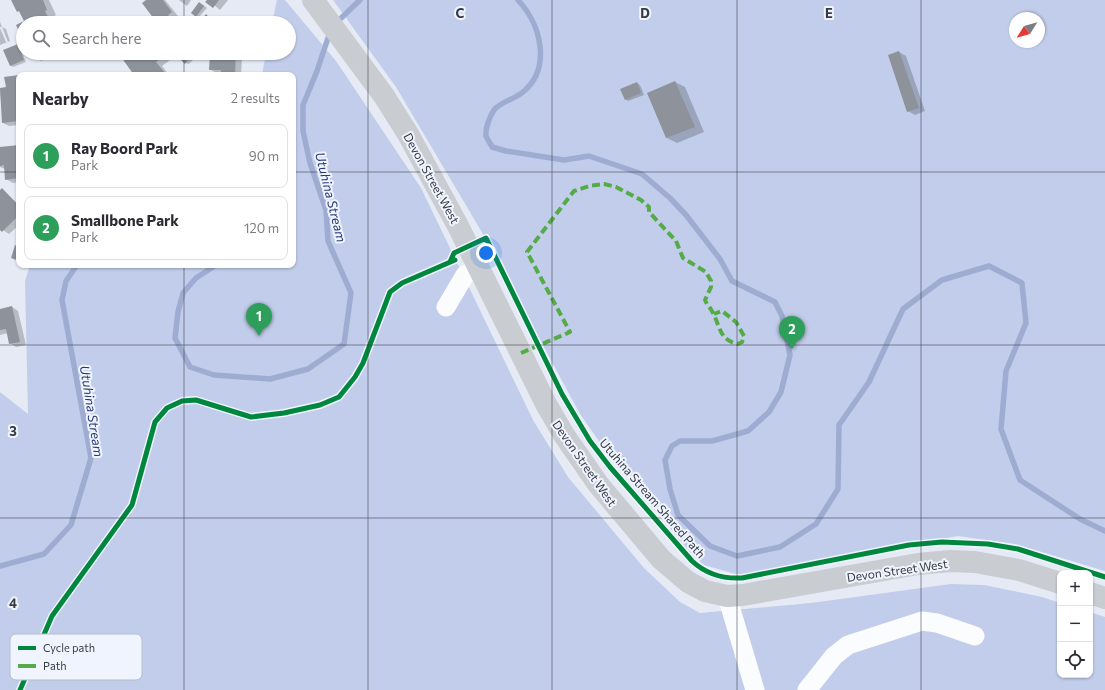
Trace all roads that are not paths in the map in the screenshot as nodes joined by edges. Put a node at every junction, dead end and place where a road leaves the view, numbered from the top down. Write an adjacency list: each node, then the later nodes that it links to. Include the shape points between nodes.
1 (313, 0): 2 (main road, Devon Street West, via 359,61 408,134)
2 (479, 268): 3 (lane, via 465,275); 6 (main road, Devon Street West, via 546,404 598,484 661,559 688,582 705,591)
3 (446, 307)
4 (1057, 582): 6 (main road, Devon Street West, via 1019,570 975,562 950,562 918,564)
5 (1093, 594): 7 (main road)
6 (726, 596): 9 (lane)
7 (1105, 598)
8 (976, 636): 10 (lane, via 937,623 922,621 848,646 834,656)
9 (755, 690)
10 (807, 690)

